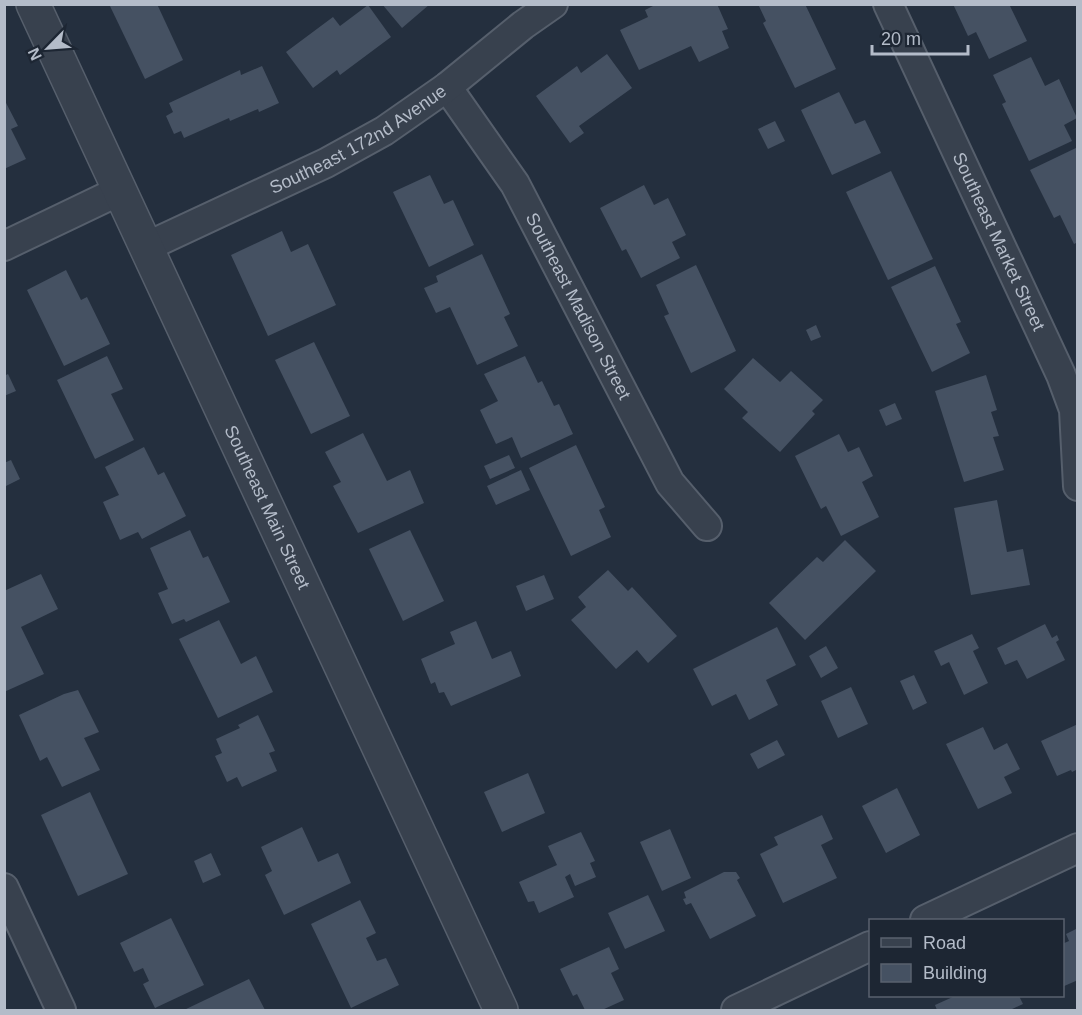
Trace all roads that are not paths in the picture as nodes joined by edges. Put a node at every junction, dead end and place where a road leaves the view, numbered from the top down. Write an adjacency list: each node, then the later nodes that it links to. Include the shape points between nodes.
1 (33, 4): 5 (street, Southeast Main Street)
2 (553, 4): 4 (street, Southeast 172nd Avenue)
3 (888, 4): 8 (street, Southeast Market Street, via 1061,375 1074,410)
4 (447, 87): 7 (street, Southeast 172nd Avenue, via 384,131 326,163); 9 (street, Southeast Madison Street, via 515,184 670,483)
5 (119, 191): 6 (street); 7 (street, Southeast Main Street)
6 (4, 246)
7 (146, 247): 15 (street, Southeast Main Street)
8 (1077, 486)
9 (707, 526)
10 (1077, 848): 12 (street)
11 (4, 888): 14 (street)
12 (929, 919)
13 (869, 946): 16 (street)
14 (61, 1011)
15 (501, 1011)
16 (736, 1011)

